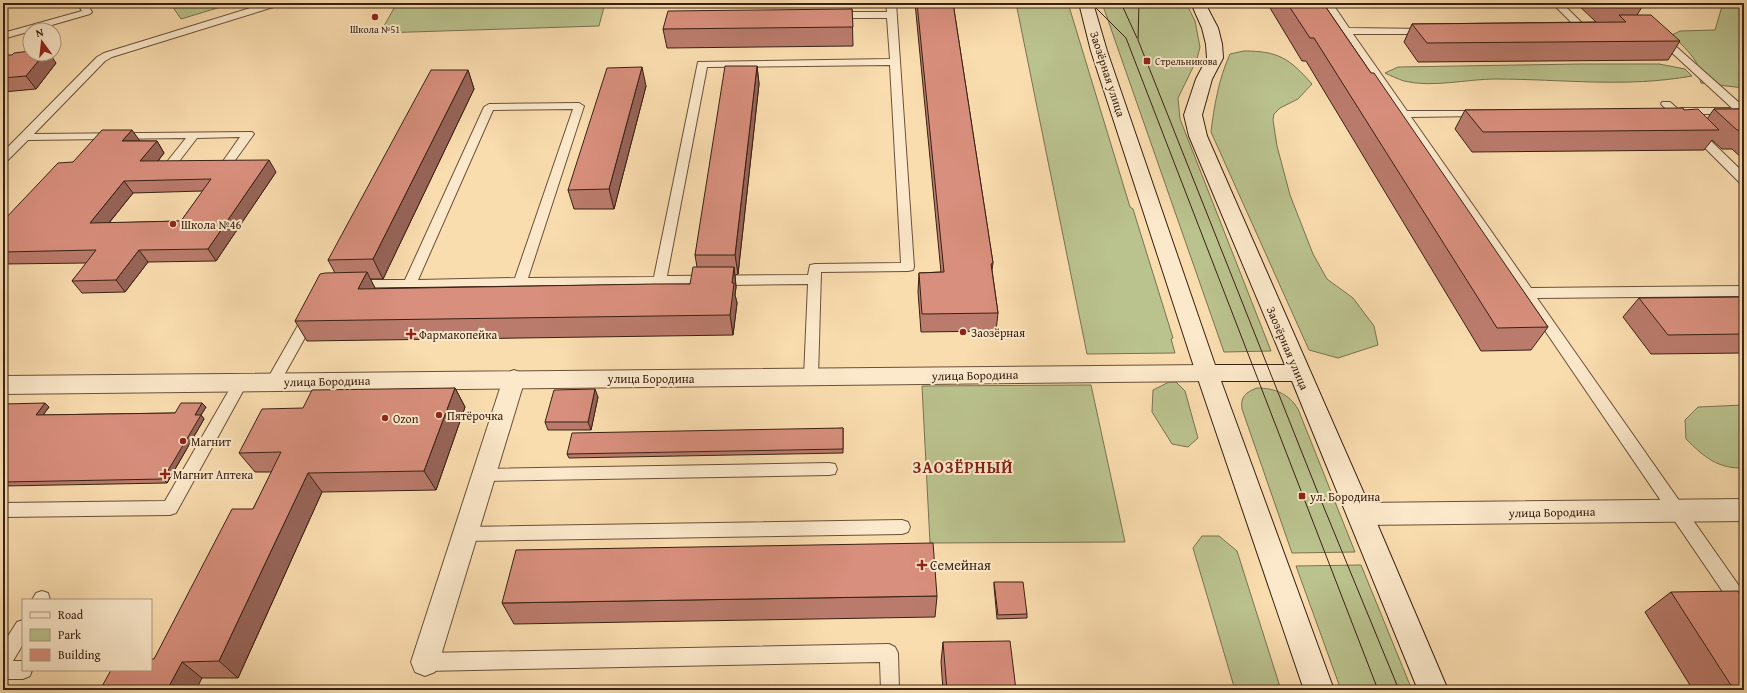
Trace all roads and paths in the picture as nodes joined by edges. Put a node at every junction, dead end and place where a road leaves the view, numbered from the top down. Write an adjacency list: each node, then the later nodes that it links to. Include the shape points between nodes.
1 (82, 3): 13 (lane, via 87,12)
2 (277, 3): 18 (lane, via 108,55 101,59)
3 (1086, 3): 31 (main road, Заозёрная улица, via 1099,51)
4 (1198, 3): 32 (main road, Заозёрная улица, via 1210,28 1215,58 1204,80 1193,115 1198,136)
5 (1327, 3): 11 (lane)
6 (1557, 3): 10 (lane, via 1588,30)
7 (892, 9): 8 (lane); 14 (lane)
8 (822, 16)
9 (1651, 29): 22 (lane, via 1742,111 1666,109)
10 (1568, 30)
11 (1347, 31): 12 (lane); 16 (lane)
12 (1434, 31)
13 (3, 36)
14 (895, 62): 23 (lane, via 908,267 815,268); 24 (lane, via 702,64)
15 (1491, 113): 16 (lane)
16 (1404, 114): 29 (lane)
17 (194, 135): 18 (lane); 20 (lane, via 168,168); 21 (lane, via 248,134 224,168)
18 (24, 137): 19 (lane)
19 (3, 159)
20 (189, 168)
21 (203, 168)
22 (1744, 180)
23 (814, 279): 24 (lane); 33 (lane)
24 (660, 281): 25 (lane)
25 (520, 283): 26 (lane); 26 (lane, via 579,106 489,107)
26 (410, 284): 27 (lane)
27 (342, 285)
28 (1744, 292): 29 (lane)
29 (1526, 293): 41 (lane)
30 (318, 302): 36 (lane)
31 (1207, 373): 32 (main road, улица Бородина); 33 (main road, улица Бородина); 53 (main road, Заозёрная улица)
32 (1299, 374): 43 (main road, Заозёрная улица)
33 (811, 377): 34 (main road, улица Бородина)
34 (514, 379): 36 (main road, улица Бородина); 39 (main road)
35 (241, 382): 36 (main road, улица Бородина); 37 (main road, улица Бородина); 40 (lane, via 170,508)
36 (273, 382)
37 (3, 385)
38 (829, 469): 39 (lane)
39 (484, 475): 45 (main road)
40 (3, 510)
41 (1676, 510): 42 (main road, улица Бородина); 43 (main road, улица Бородина); 46 (lane)
42 (1744, 510)
43 (1360, 514): 54 (main road, Заозёрная улица)
44 (902, 527): 45 (lane)
45 (465, 534): 49 (main road)
46 (1744, 608)
47 (22, 630): 48 (lane)
48 (3, 660)
49 (425, 662): 52 (lane, via 889,653)
50 (3, 670): 51 (lane)
51 (22, 670)
52 (890, 690)
53 (1319, 690)
54 (1433, 690)

